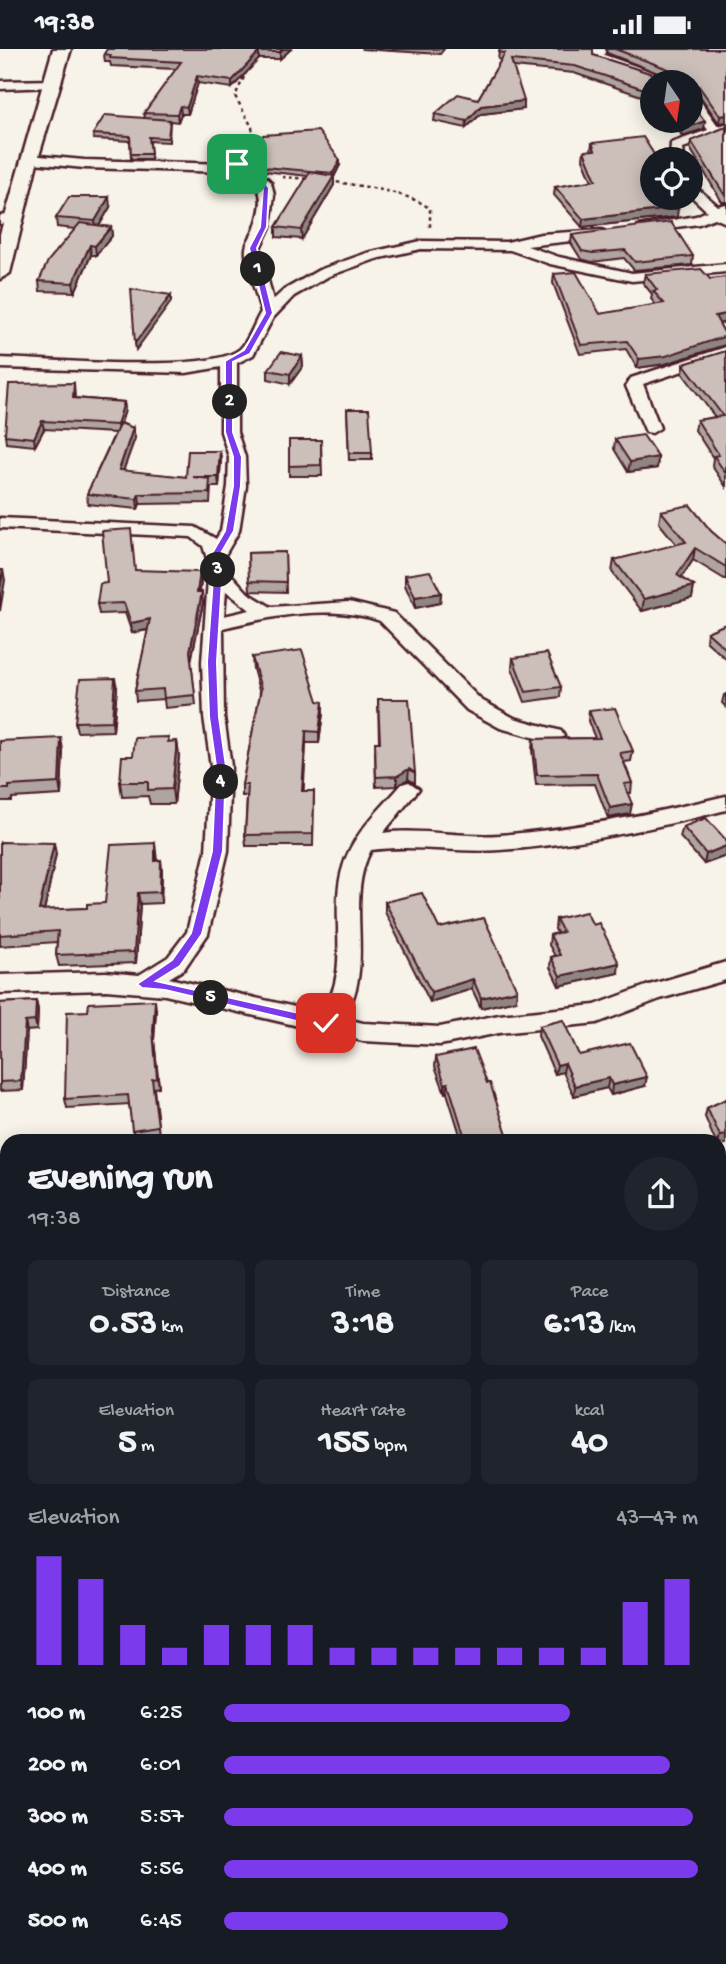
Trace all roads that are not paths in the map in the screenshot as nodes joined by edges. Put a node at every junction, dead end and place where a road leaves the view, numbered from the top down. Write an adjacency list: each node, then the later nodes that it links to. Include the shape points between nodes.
1 (62, 49): 4 (street)
2 (600, 49): 3 (street, via 597,57)
3 (640, 71)
4 (52, 83): 5 (street); 9 (street)
5 (0, 85)
6 (704, 112): 7 (street)
7 (720, 129): 8 (street)
8 (676, 147)
9 (29, 159): 12 (street); 16 (street, via 228,168 256,175 264,182 267,195 263,227 253,248)
10 (703, 202): 11 (street)
11 (723, 213): 13 (street)
12 (7, 219): 15 (street)
13 (514, 246): 14 (street, via 555,261 632,277); 16 (street, via 432,244 389,251 324,273 289,293)
14 (726, 268)
15 (0, 273)
16 (269, 313): 18 (street, via 247,352)
17 (726, 352): 20 (street, via 637,381 634,386)
18 (229, 361): 19 (street, via 186,368); 22 (street, via 229,432 237,457 237,486 230,531)
19 (0, 363)
20 (652, 428)
21 (0, 523): 22 (street, via 195,532 210,539)
22 (217, 563): 23 (street, via 242,597); 24 (street)
23 (268, 613): 24 (street); 25 (street, via 373,610 387,617 474,705 507,723)
24 (215, 624): 31 (street, via 212,693 221,766 217,851 197,934 176,963)
25 (554, 736)
26 (409, 789): 28 (street)
27 (726, 803): 28 (street, via 640,824 553,837 497,843 403,838)
28 (365, 843): 32 (street, via 353,869 348,897 341,1001)
29 (726, 971): 32 (street, via 597,1014 499,1024 440,1036 363,1032)
30 (0, 984): 31 (street)
31 (142, 984): 32 (street)
32 (326, 1023)

